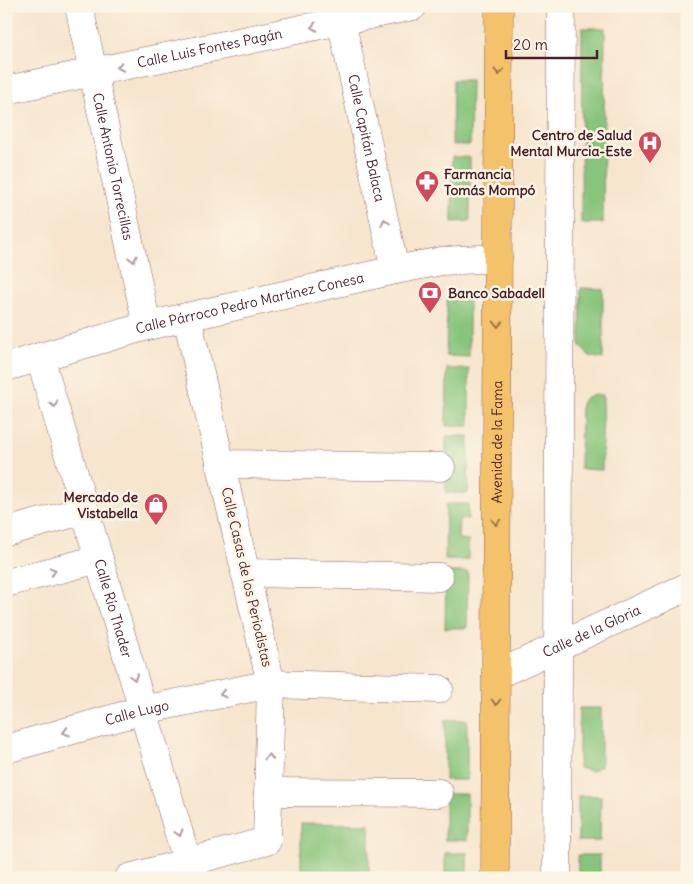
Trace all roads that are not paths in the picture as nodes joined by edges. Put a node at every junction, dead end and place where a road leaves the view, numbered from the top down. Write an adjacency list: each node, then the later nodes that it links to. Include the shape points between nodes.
1 (79, 6): 6 (street, Calle Antonio Torrecillas)
2 (413, 6): 5 (street, Calle Luis Fontes Pagán)
3 (499, 6): 8 (main road, Avenida de la Fama, one-way to 8)
4 (561, 6): 23 (street)
5 (340, 14): 6 (street, Calle Luis Fontes Pagán, one-way to 6); 9 (street, Calle Capitán Balaca, one-way to 5)
6 (93, 72): 7 (street, Calle Luis Fontes Pagán); 11 (street, Calle Antonio Torrecillas, one-way to 11)
7 (6, 90)
8 (498, 258): 9 (street, Calle Párroco Pedro Martínez Conesa, via 442,261); 24 (main road, Avenida de la Fama, one-way to 24)
9 (395, 270): 10 (street, Calle Párroco Pedro Martínez Conesa)
10 (187, 317): 11 (street, Calle Párroco Pedro Martínez Conesa); 14 (street, Calle Casas de los Periodistas)
11 (148, 326): 12 (street, Calle Párroco Pedro Martínez Conesa)
12 (40, 357): 13 (street, Calle Párroco Pedro Martínez Conesa); 16 (street, Calle Río Thader, one-way to 16)
13 (6, 367)
14 (220, 464): 15 (street); 19 (street, Calle Casas de los Periodistas)
15 (441, 467)
16 (85, 510): 17 (street); 18 (street, Calle Río Thader)
17 (6, 532)
18 (99, 559): 21 (street, one-way to 18); 27 (street, Calle Río Thader, one-way to 27)
19 (246, 573): 20 (street); 25 (street, Calle Casas de los Periodistas)
20 (439, 576)
21 (6, 583)
22 (687, 587): 23 (street, Calle de la Gloria)
23 (558, 646): 24 (street, Calle de la Gloria); 34 (street)
24 (496, 675): 33 (main road, Avenida de la Fama, one-way to 33)
25 (271, 684): 26 (street, Calle Lugo); 27 (street, Calle Lugo, one-way to 27); 29 (street, Calle Casas de los Periodistas, one-way to 25)
26 (439, 689)
27 (143, 710): 28 (street, Calle Lugo, one-way to 28); 31 (street, Calle Río Thader, one-way to 31)
28 (6, 748)
29 (268, 792): 30 (street); 31 (street, Calle Casas de los Periodistas, via 267,841)
30 (433, 793)
31 (187, 862): 32 (street)
32 (129, 878)
33 (495, 878)
34 (557, 878)

